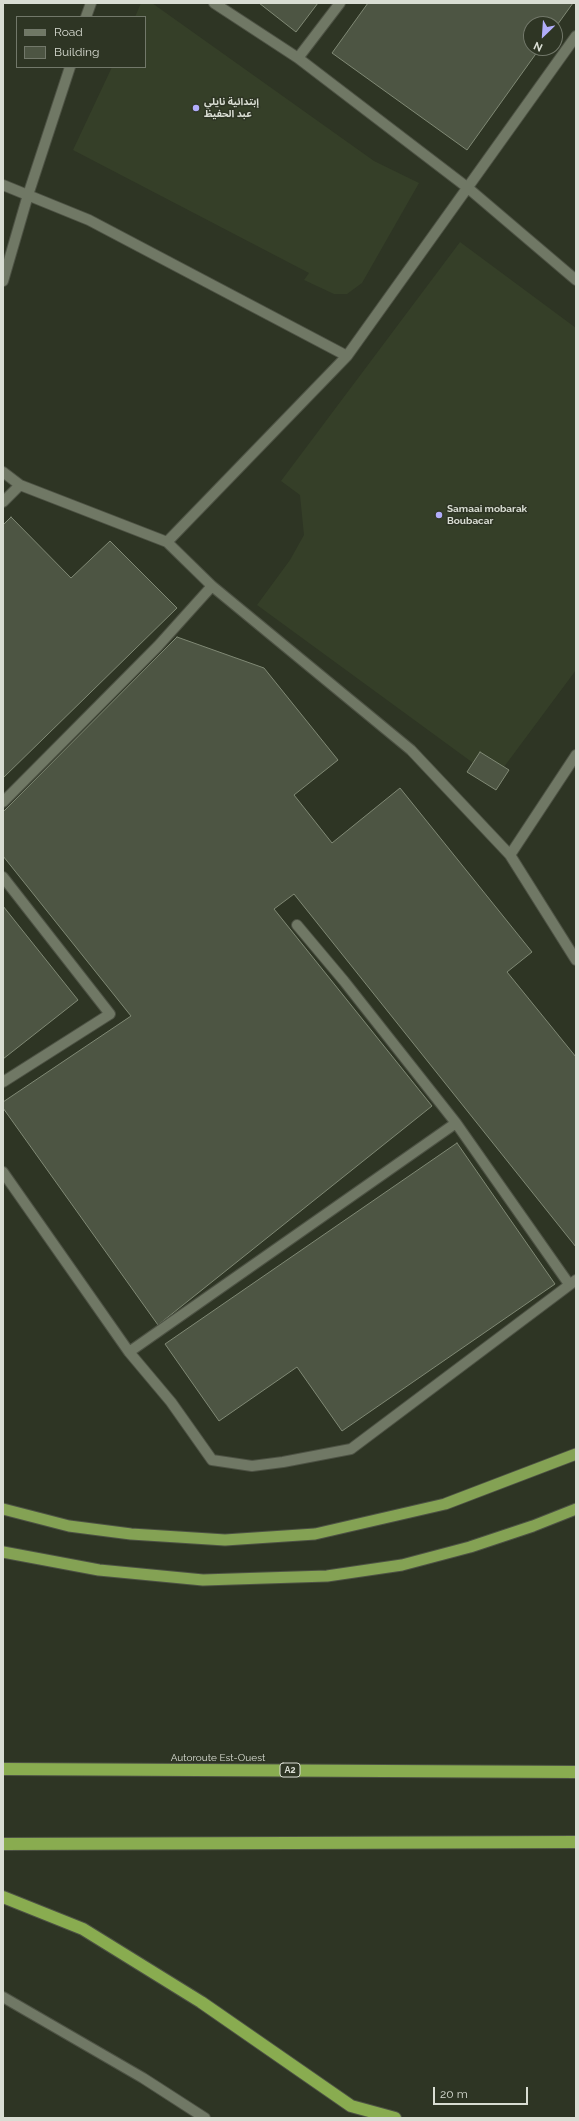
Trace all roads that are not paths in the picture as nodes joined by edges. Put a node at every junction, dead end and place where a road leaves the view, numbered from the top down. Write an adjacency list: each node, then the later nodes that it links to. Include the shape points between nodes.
1 (91, 3): 4 (street)
2 (214, 3): 6 (street)
3 (340, 3): 6 (street)
4 (86, 16)
5 (576, 36): 9 (street)
6 (298, 58): 9 (street)
7 (70, 68): 10 (street)
8 (3, 185): 10 (street)
9 (468, 188): 11 (street); 13 (street)
10 (28, 195): 12 (street); 13 (street, via 89,220)
11 (576, 280)
12 (3, 281)
13 (348, 356): 17 (street)
14 (3, 472): 15 (street)
15 (20, 485): 16 (street); 17 (street)
16 (3, 502)
17 (167, 542): 18 (street)
18 (212, 586): 20 (street, via 158,646); 21 (street, via 411,750)
19 (576, 755): 21 (street)
20 (3, 802)
21 (510, 855): 24 (street)
22 (3, 877): 25 (street, via 110,1014)
23 (296, 925): 26 (street, via 344,981)
24 (576, 960)
25 (3, 1082)
26 (456, 1123): 28 (street); 29 (street)
27 (3, 1172): 29 (street)
28 (573, 1282): 29 (street, via 351,1449 284,1462 252,1466 212,1460 171,1402)
29 (129, 1352)
30 (576, 1454): 31 (highway, via 446,1504 315,1534 225,1540 131,1534 69,1526)
31 (3, 1509)
32 (576, 1509): 33 (highway, via 470,1547 402,1565 327,1576 203,1580 99,1570)
33 (3, 1552)
34 (3, 1769): 35 (highway, Autoroute Est-Ouest / A2)
35 (576, 1772)
36 (576, 1842): 37 (highway)
37 (3, 1844)
38 (3, 1897): 41 (highway, via 83,1929 201,2002 351,2106)
39 (3, 1997): 40 (street, via 143,2078)
40 (205, 2118)
41 (395, 2118)

